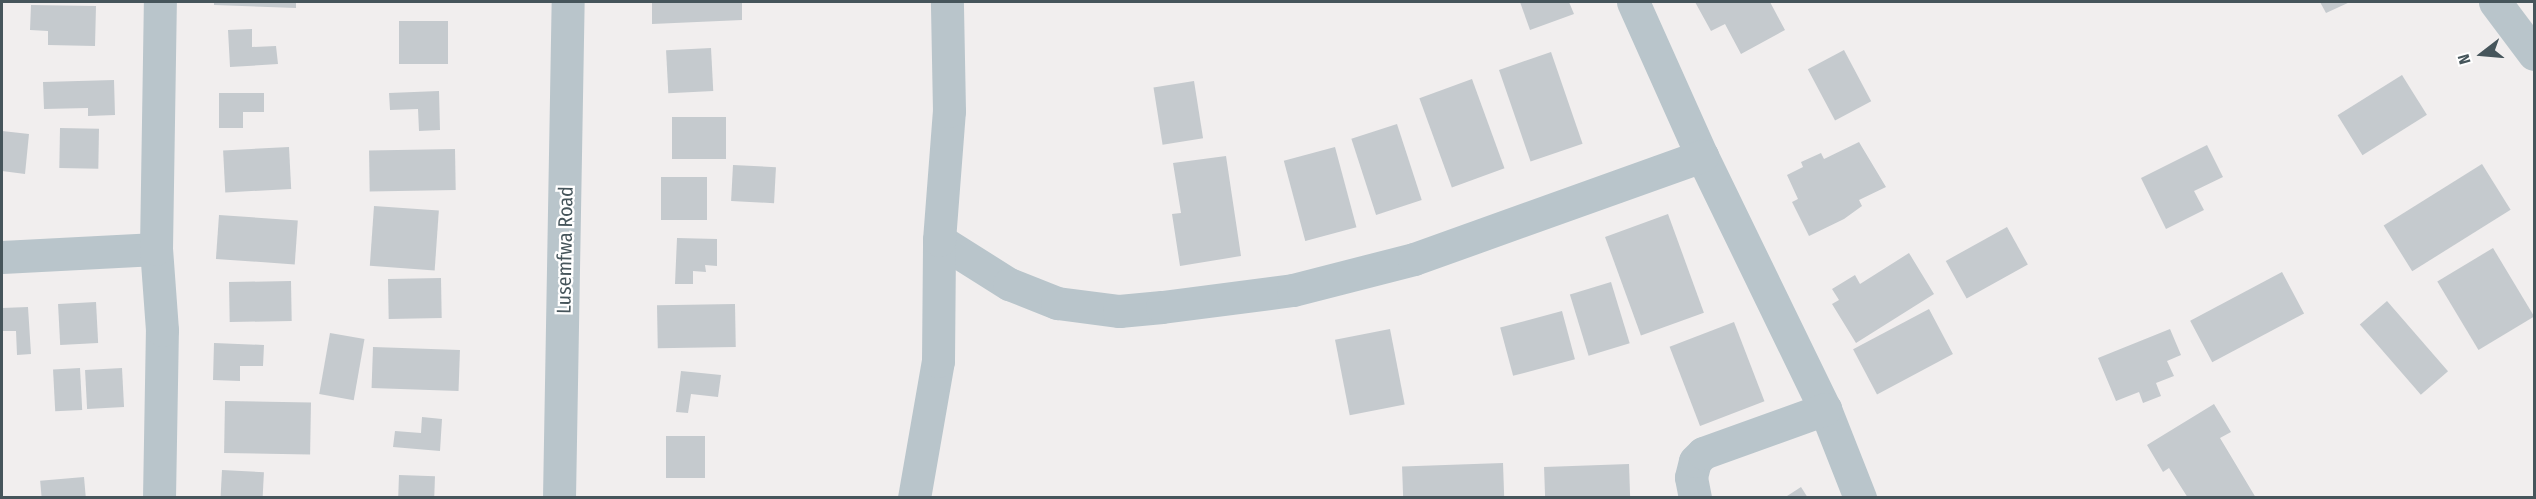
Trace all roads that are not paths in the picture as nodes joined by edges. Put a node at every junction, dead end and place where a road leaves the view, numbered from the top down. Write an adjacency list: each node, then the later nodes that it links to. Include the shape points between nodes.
1 (160, 2): 9 (street)
2 (568, 2): 13 (street, Lusemfwa Road)
3 (947, 2): 8 (street, via 949,111)
4 (1633, 2): 7 (street)
5 (2495, 2): 6 (street)
6 (2535, 54)
7 (1702, 156): 8 (street, via 1414,259 1293,290 1119,311 1057,303 1009,284); 11 (street)
8 (939, 240): 14 (street, via 938,361)
9 (156, 249): 10 (street); 12 (street, via 162,330)
10 (2, 257)
11 (1825, 409): 15 (street, via 1703,453 1695,461 1691,477); 16 (street)
12 (159, 498)
13 (559, 498)
14 (914, 498)
15 (1695, 498)
16 (1860, 498)

